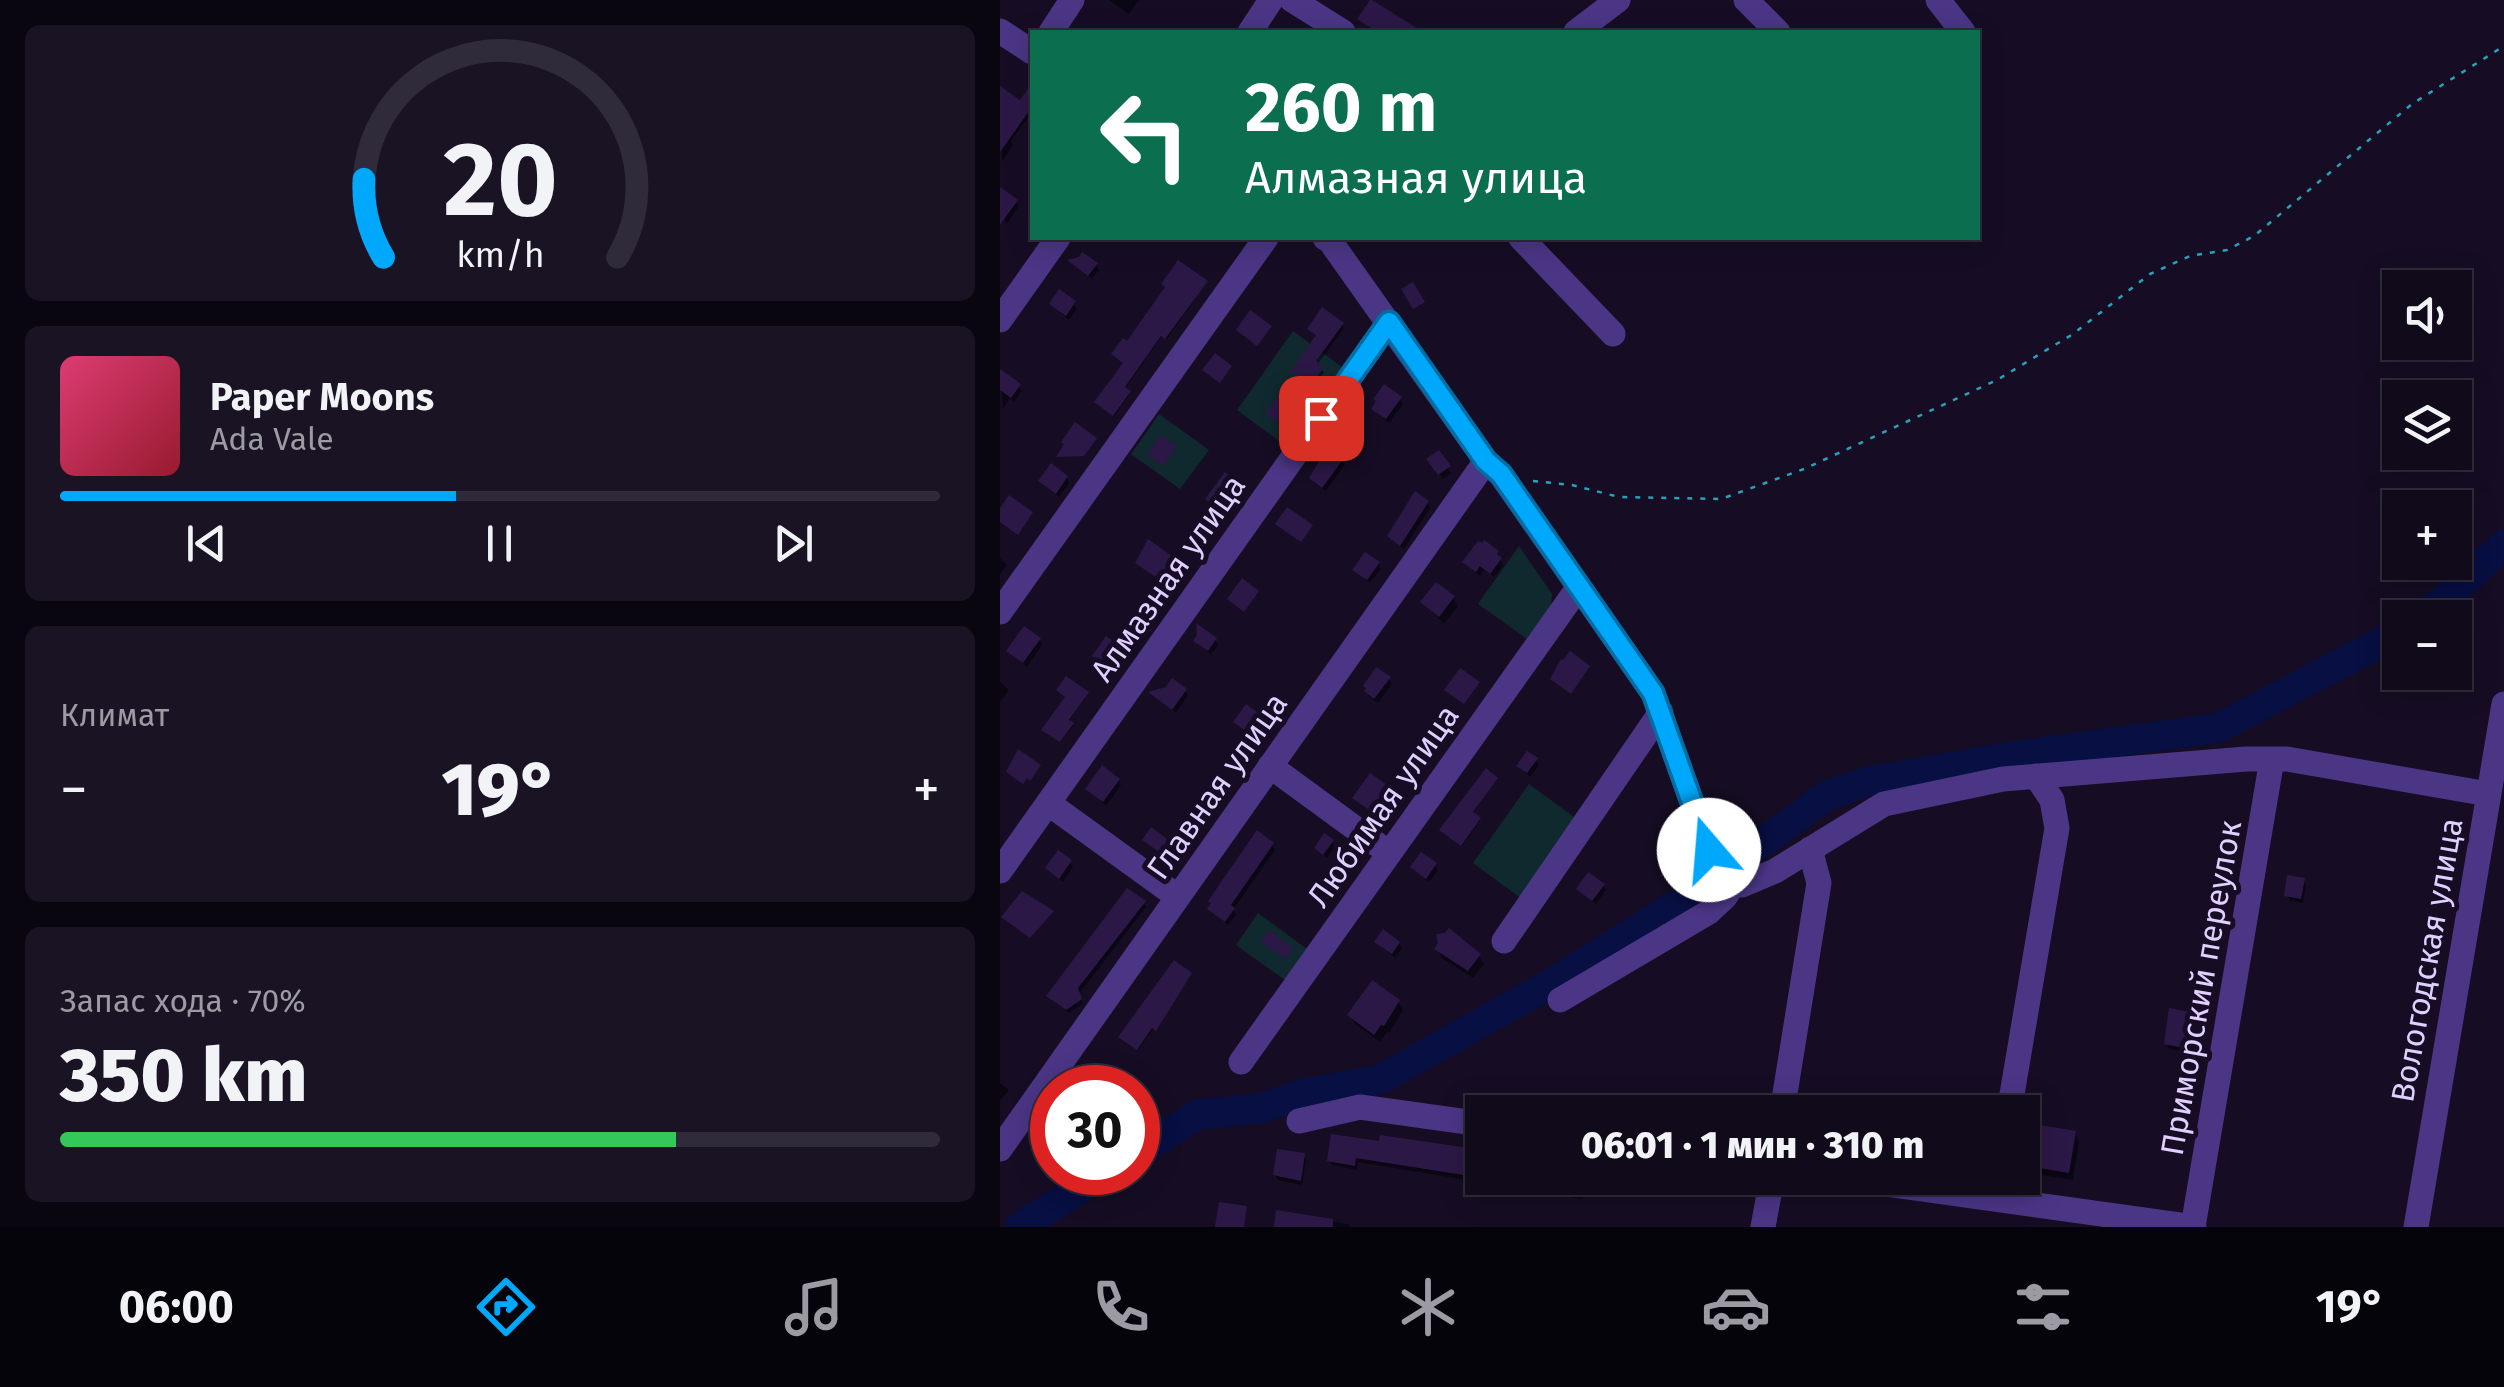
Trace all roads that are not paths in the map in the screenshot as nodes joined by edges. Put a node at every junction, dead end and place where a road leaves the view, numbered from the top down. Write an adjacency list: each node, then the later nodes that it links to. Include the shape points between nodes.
1 (1072, 0): 7 (street)
2 (1271, 0): 8 (street)
3 (1292, 0): 9 (street)
4 (1746, 0): 11 (street)
5 (1938, 0): 12 (street)
6 (1608, 2): 10 (street)
7 (1052, 30)
8 (1251, 30)
9 (1340, 30)
10 (1578, 30)
11 (1776, 30)
12 (1961, 30)
13 (1000, 31): 14 (street)
14 (1030, 51)
15 (1057, 240): 19 (street)
16 (1265, 240): 24 (street)
17 (1331, 240): 20 (street)
18 (1523, 240): 21 (street)
19 (1000, 320)
20 (1389, 322): 22 (street); 31 (street, Алмазная улица)
21 (1613, 334)
22 (1486, 461): 23 (street); 28 (street, Главная улица)
23 (1578, 588): 26 (street, via 1637,667); 33 (street, Любимая улица)
24 (1000, 612)
25 (2504, 704): 30 (street, Вологодская улица)
26 (1661, 712): 35 (street); 37 (street)
27 (2272, 759): 29 (street); 30 (street); 48 (street, Приморский переулок)
28 (1270, 766): 33 (street); 36 (street, Главная улица)
29 (2036, 776): 32 (street, via 1900,798); 41 (street, via 2052,800 2056,828)
30 (2488, 794): 49 (street, Вологодская улица)
31 (1048, 803): 34 (street, Алмазная улица); 36 (street)
32 (1810, 849): 35 (street, via 1756,881); 40 (street, via 1819,883)
33 (1389, 854): 39 (street, Любимая улица)
34 (1003, 860)
35 (1725, 875): 38 (street, via 1725,898 1709,912)
36 (1178, 898): 44 (street, Главная улица)
37 (1504, 941)
38 (1560, 1000)
39 (1241, 1062)
40 (1785, 1095)
41 (2012, 1095)
42 (1299, 1121): 43 (street, via 1360,1108)
43 (1465, 1122)
44 (1000, 1149)
45 (1769, 1195): 47 (street)
46 (2032, 1195): 48 (street)
47 (1762, 1227)
48 (2194, 1227)
49 (2416, 1227)

